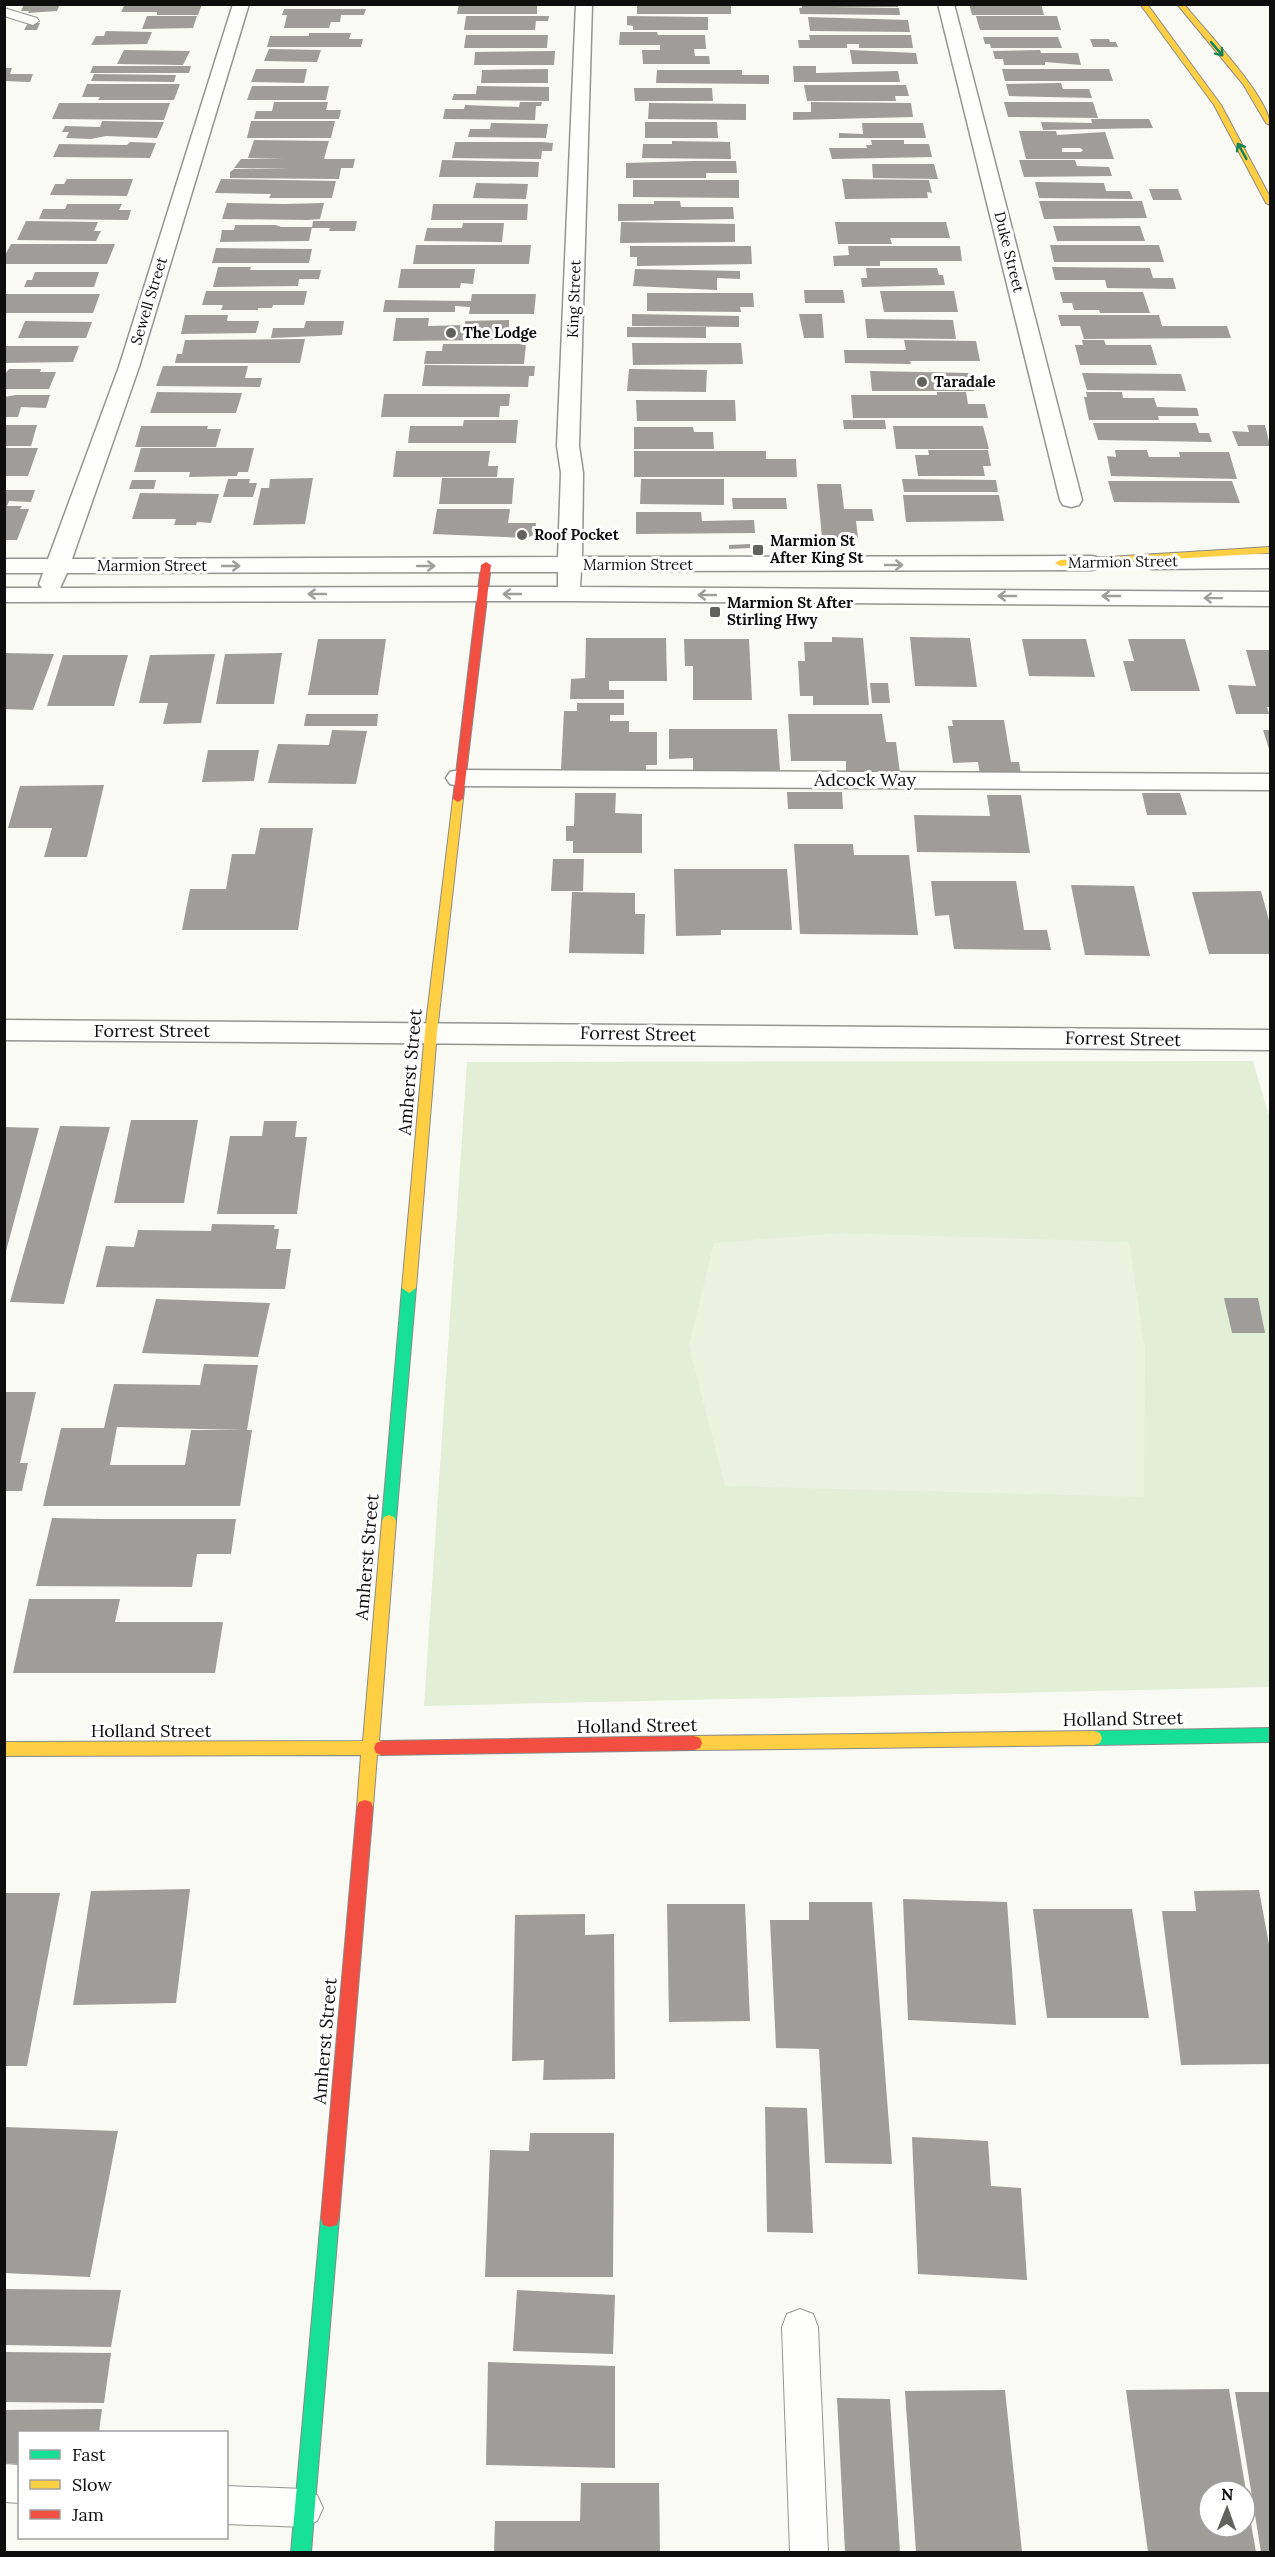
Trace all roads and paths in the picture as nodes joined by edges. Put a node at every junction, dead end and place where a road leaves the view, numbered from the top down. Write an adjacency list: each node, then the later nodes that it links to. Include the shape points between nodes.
1 (241, 4): 16 (street, Sewell Street, via 129,367)
2 (584, 4): 14 (street, King Street, via 568,446 572,472)
3 (946, 4): 10 (street, Duke Street)
4 (1143, 4): 9 (main road, one-way to 4, via 1217,105)
5 (1180, 4): 8 (main road, one-way to 8, via 1246,83)
6 (4, 12): 7 (lane)
7 (33, 21)
8 (1270, 123)
9 (1270, 203)
10 (1071, 500)
11 (1270, 550): 13 (main road)
12 (1270, 561): 13 (street, Marmion Street)
13 (1060, 563): 14 (street, Marmion Street, one-way to 13)
14 (569, 565): 17 (street, Marmion Street); 19 (street, King Street)
15 (4, 566): 16 (street, Marmion Street)
16 (57, 566): 17 (street, Marmion Street, one-way to 17); 21 (street, Sewell Street)
17 (486, 566): 18 (main road, Amherst Street)
18 (483, 594): 19 (street, Marmion Street, one-way to 18); 21 (street, Marmion Street, one-way to 21); 23 (main road, Amherst Street)
19 (568, 594): 22 (street, Marmion Street, one-way to 19)
20 (4, 595): 21 (street, Marmion Street)
21 (48, 595)
22 (1270, 599)
23 (459, 778): 24 (street, Adcock Way); 26 (main road, Amherst Street)
24 (1270, 782)
25 (4, 1030): 26 (street, Forrest Street)
26 (431, 1032): 27 (street, Forrest Street); 29 (main road, Amherst Street)
27 (1270, 1040)
28 (1270, 1735): 29 (main road, Holland Street)
29 (368, 1748): 30 (main road, Holland Street); 33 (main road, Amherst Street)
30 (4, 1749)
31 (800, 2327): 35 (lane)
32 (228, 2505): 33 (lane)
33 (304, 2508): 34 (main road, Amherst Street)
34 (301, 2553)
35 (809, 2553)

